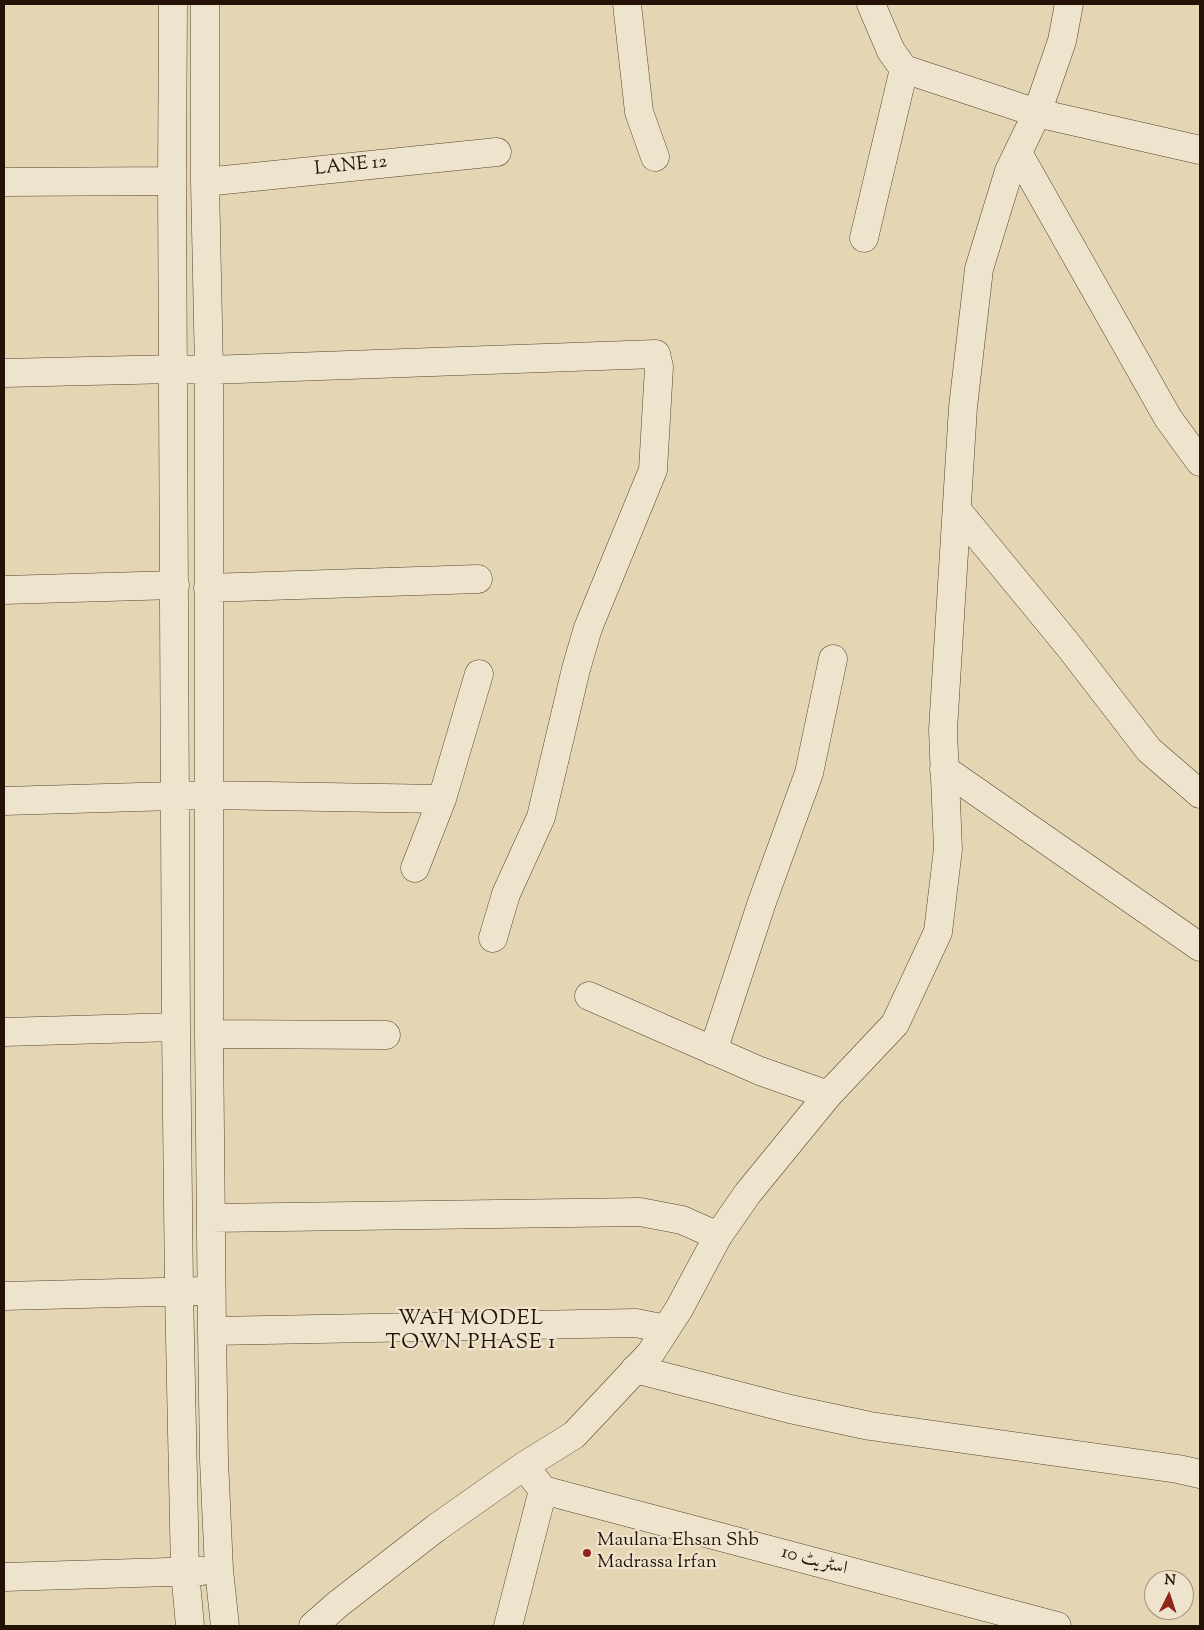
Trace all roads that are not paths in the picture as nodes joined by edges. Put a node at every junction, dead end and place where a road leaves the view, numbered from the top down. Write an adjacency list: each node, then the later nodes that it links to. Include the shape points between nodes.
1 (173, 4): 12 (street)
2 (205, 4): 14 (street)
3 (627, 4): 11 (street, via 639,112)
4 (870, 4): 6 (street, via 891,51)
5 (1068, 4): 7 (street, via 1062,41)
6 (904, 69): 7 (street); 15 (street)
7 (1037, 113): 8 (street); 10 (street)
8 (1200, 150)
9 (497, 152): 14 (street, LANE 12)
10 (1018, 153): 19 (street, via 1168,418); 20 (street, via 1009,171 979,269 963,407)
11 (655, 157)
12 (172, 181): 13 (street); 16 (street)
13 (4, 182)
14 (205, 182): 17 (street)
15 (864, 238)
16 (174, 369): 17 (street); 18 (street); 22 (street)
17 (209, 370): 23 (street); 34 (street, via 656,354 659,367 653,470 588,628 541,816 506,894)
18 (4, 373)
19 (1200, 462)
20 (957, 510): 27 (street, via 943,730); 28 (street, via 1149,750)
21 (478, 579): 23 (street)
22 (175, 585): 24 (street); 30 (street)
23 (208, 588): 29 (street)
24 (4, 590)
25 (833, 659): 41 (street, via 809,773)
26 (479, 674): 31 (street)
27 (944, 769): 35 (street); 42 (street, via 948,849 938,932 895,1024)
28 (1200, 794)
29 (208, 795): 30 (street); 31 (street); 39 (street)
30 (174, 796): 32 (street); 37 (street)
31 (442, 799): 33 (street)
32 (4, 801)
33 (415, 868)
34 (493, 938)
35 (1200, 947)
36 (589, 996): 41 (street)
37 (176, 1027): 38 (street); 45 (street)
38 (4, 1032)
39 (209, 1034): 40 (street); 43 (street)
40 (386, 1034)
41 (713, 1051): 42 (street)
42 (828, 1095): 44 (street, via 748,1193)
43 (211, 1218): 44 (street, via 640,1212 682,1220); 46 (street)
44 (718, 1236): 48 (street)
45 (179, 1291): 46 (street); 47 (street); 55 (street)
46 (212, 1291): 49 (street)
47 (4, 1296)
48 (666, 1329): 49 (street, via 636,1323); 50 (street, via 650,1354)
49 (212, 1331): 54 (street)
50 (635, 1369): 51 (street, via 574,1435); 52 (street, via 790,1410 870,1426)
51 (524, 1466): 53 (street); 59 (street, via 436,1528)
52 (1200, 1474)
53 (543, 1490): 60 (street); 61 (street, اسٹریٹ 10)
54 (219, 1570): 55 (street); 58 (street)
55 (185, 1571): 56 (street); 57 (street)
56 (4, 1578)
57 (190, 1626)
58 (225, 1626)
59 (313, 1626)
60 (508, 1626)
61 (1056, 1626)

